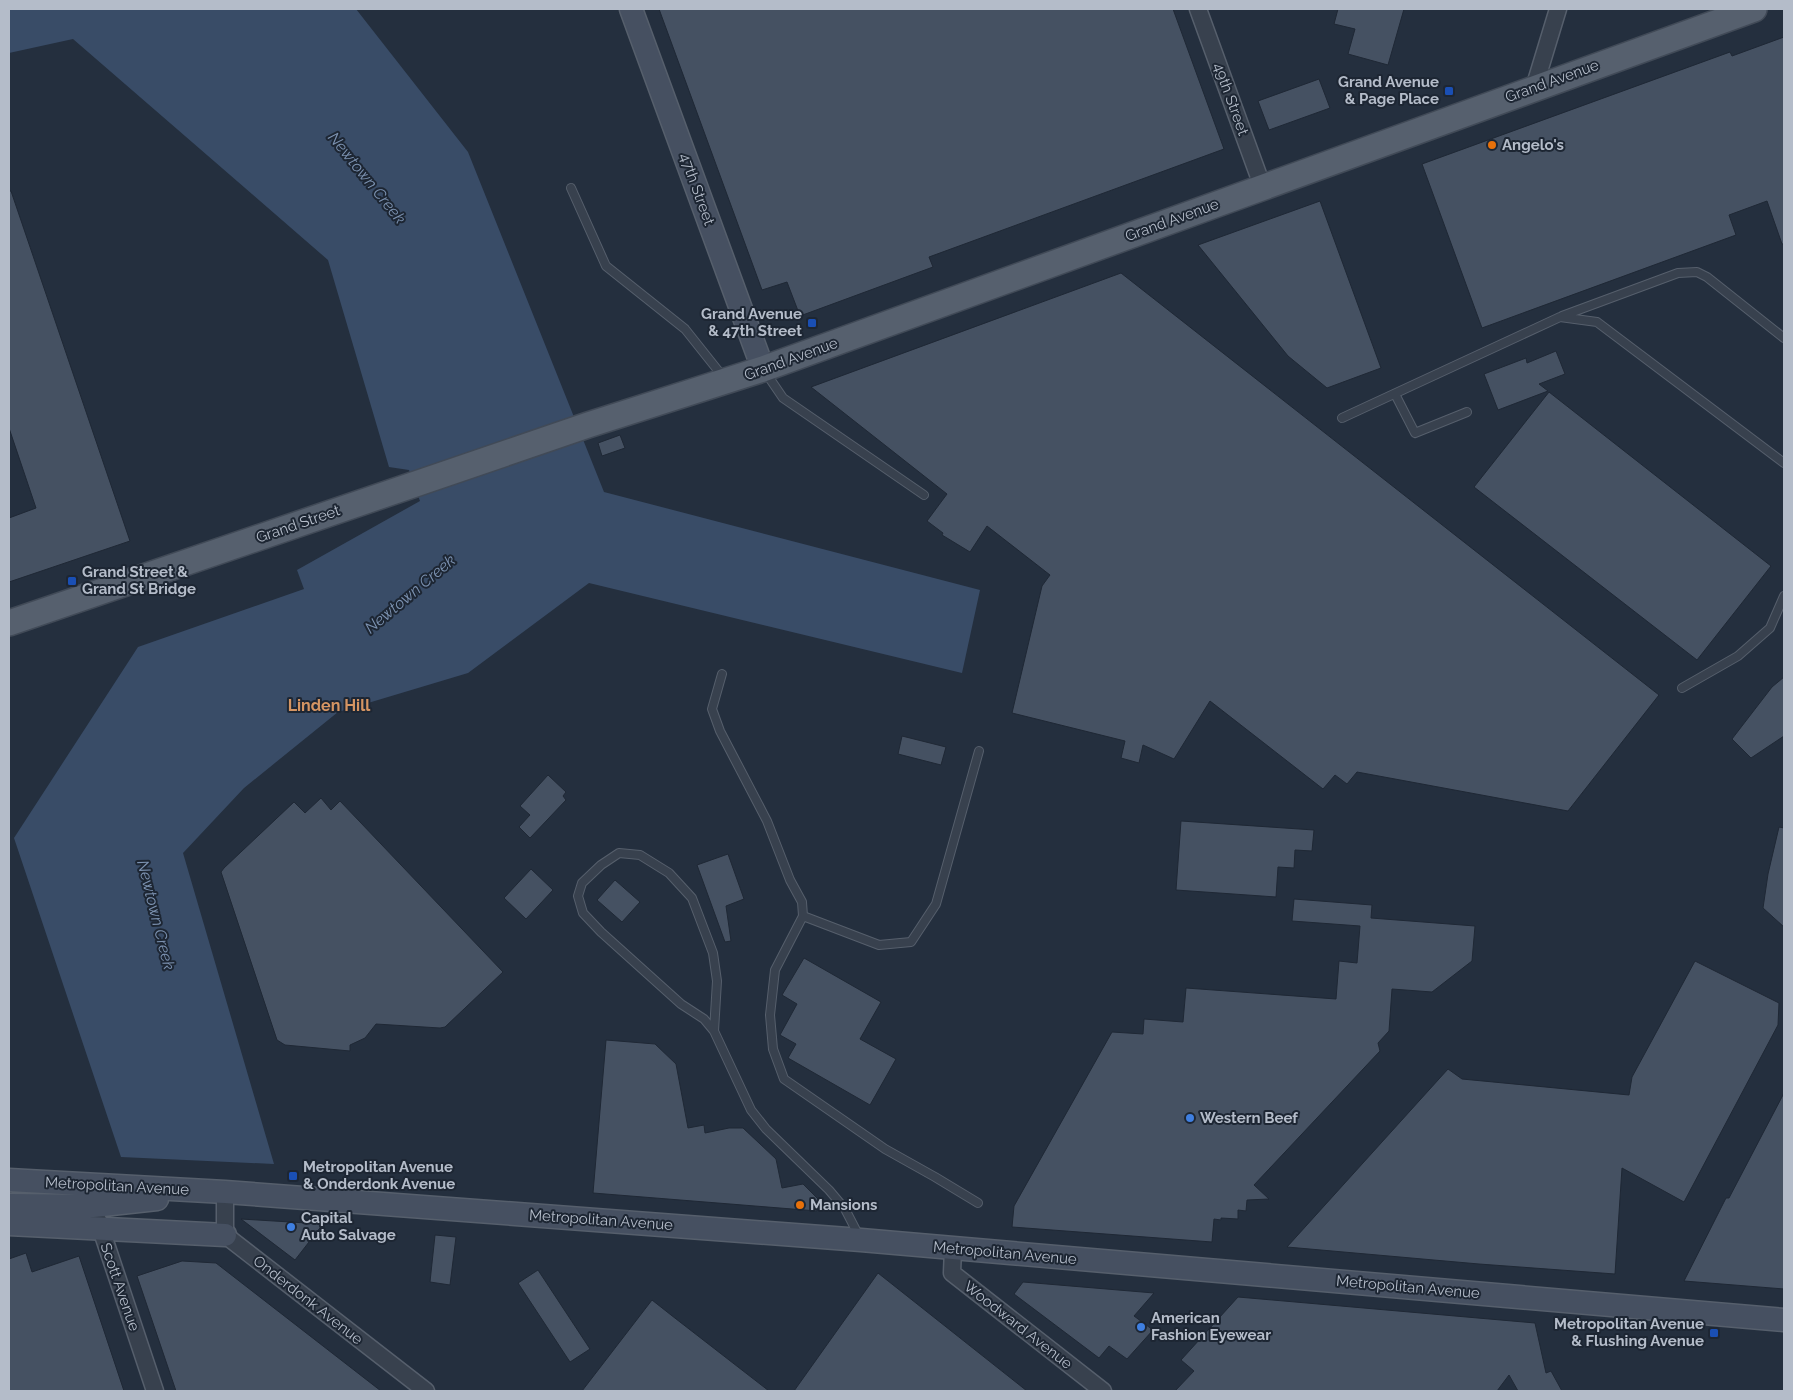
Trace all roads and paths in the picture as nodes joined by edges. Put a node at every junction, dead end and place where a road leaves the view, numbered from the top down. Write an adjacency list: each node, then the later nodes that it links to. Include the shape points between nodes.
1 (631, 9): 10 (main road, 47th Street)
2 (1198, 9): 7 (street, 49th Street)
3 (1558, 9): 5 (street)
4 (1754, 9): 5 (main road, Grand Avenue)
5 (1534, 88): 7 (main road, Grand Avenue)
6 (571, 188): 11 (lane, via 606,266 685,328)
7 (1262, 188): 10 (main road, Grand Avenue)
8 (1560, 317): 9 (lane, via 1678,273 1697,272); 12 (lane); 16 (lane, via 1597,322)
9 (1784, 338)
10 (763, 369): 11 (main road, Grand Avenue); 17 (lane, via 783,398)
11 (726, 381): 15 (main road, Grand Avenue)
12 (1395, 394): 13 (lane, via 1415,433); 14 (lane)
13 (1467, 412)
14 (1342, 418)
15 (588, 425): 19 (main road, Grand Street)
16 (1784, 463)
17 (924, 495)
18 (1784, 596): 21 (lane, via 1770,628 1738,656)
19 (9, 623)
20 (722, 674): 23 (lane, via 712,709 720,731 767,821 802,902)
21 (1682, 688)
22 (979, 750): 23 (lane, via 936,904 911,942 879,945)
23 (803, 916): 28 (lane, via 775,970 770,1015 772,1049 784,1079 885,1149)
24 (714, 1031): 24 (lane, via 583,914 578,896 582,883 619,853 640,855 669,873 692,898 713,953 717,981); 34 (lane, via 751,1110 766,1129 829,1190 845,1209)
25 (9, 1180): 26 (main road, Metropolitan Avenue)
26 (84, 1184): 27 (main road, Metropolitan Avenue); 30 (street, Scott Avenue)
27 (225, 1192): 30 (main road, Metropolitan Avenue); 33 (street); 34 (main road, Metropolitan Avenue)
28 (978, 1203)
29 (9, 1205): 30 (main road, Metropolitan Avenue)
30 (93, 1206): 32 (street, Scott Avenue)
31 (9, 1224): 32 (main road)
32 (100, 1229): 33 (main road); 37 (street, Scott Avenue)
33 (225, 1235): 38 (street, Onderdonk Avenue)
34 (861, 1240): 35 (main road, Metropolitan Avenue)
35 (953, 1249): 36 (main road, Metropolitan Avenue); 39 (street, Woodward Avenue, via 952,1273)
36 (1784, 1320)
37 (155, 1391)
38 (426, 1391)
39 (1103, 1391)

